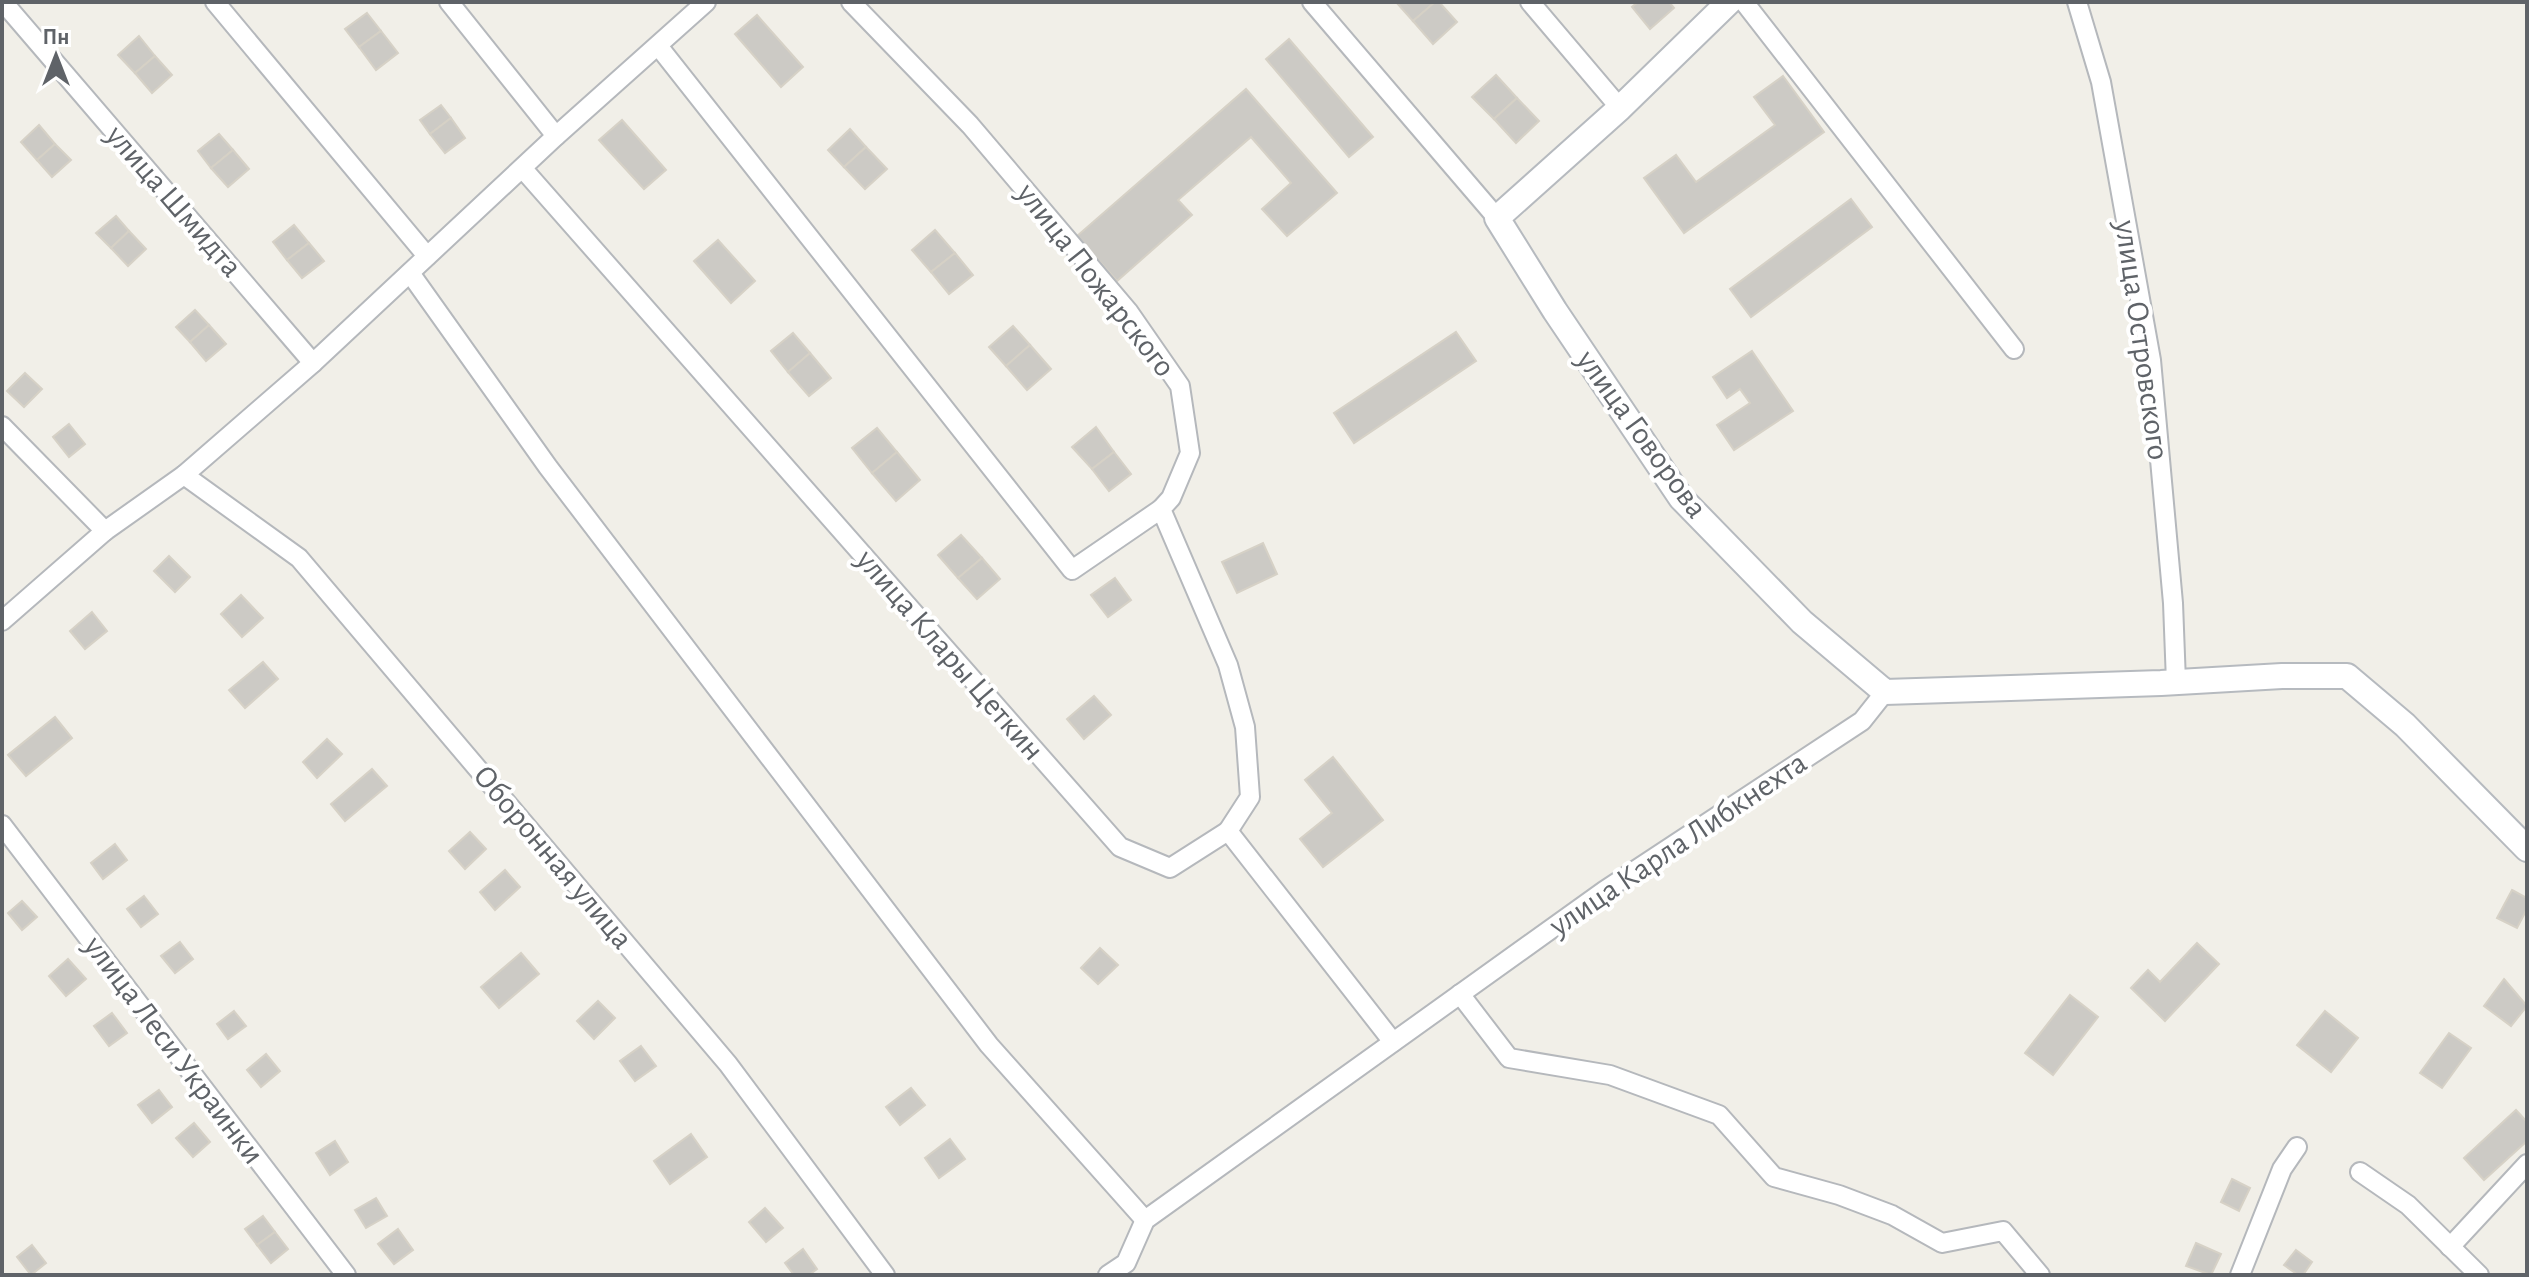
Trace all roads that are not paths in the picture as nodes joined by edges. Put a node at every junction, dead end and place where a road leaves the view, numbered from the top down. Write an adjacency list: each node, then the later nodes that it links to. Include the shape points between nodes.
1 (3, 2): 19 (street, улица Шмидта)
2 (215, 2): 16 (street)
3 (449, 2): 13 (street)
4 (706, 2): 11 (street)
5 (851, 2): 22 (street, улица Пожарского, via 980,137 1128,311 1180,386 1190,453)
6 (1312, 2): 15 (street, улица Говорова)
7 (1530, 2): 12 (street)
8 (1729, 2): 12 (street)
9 (1744, 2): 18 (street)
10 (2077, 2): 25 (street, улица Островского, via 2101,82 2151,360)
11 (659, 47): 13 (street); 22 (street, via 1072,570)
12 (1620, 108): 15 (street)
13 (556, 136): 14 (street)
14 (523, 169): 16 (street); 28 (street, улица Клары Цеткин, via 1120,847 1170,868)
15 (1497, 218): 26 (street, улица Говорова, via 1681,498 1802,622)
16 (427, 256): 17 (street)
17 (410, 273): 19 (street); 35 (street, via 548,467 989,1045)
18 (2014, 349)
19 (313, 363): 21 (street)
20 (2, 426): 23 (street)
21 (184, 475): 23 (street); 38 (street, Оборонная улица, via 299,558 728,1064)
22 (1161, 509): 28 (street, via 1228,665 1245,727 1250,797)
23 (105, 531): 24 (street)
24 (2, 621)
25 (2176, 682): 26 (street); 29 (street, via 2347,676 2405,725)
26 (1885, 692): 30 (street, улица Карла Либкнехта, via 1862,721 1604,891)
27 (2, 825): 37 (street, улица Леси Украинки)
28 (1228, 831): 31 (street)
29 (2527, 849)
30 (1460, 994): 31 (street, улица Карла Либкнехта); 40 (street, via 1509,1058 1610,1075 1719,1115 1774,1177 1892,1215 1942,1243 2003,1231)
31 (1393, 1042): 35 (street, улица Карла Либкнехта)
32 (2297, 1147): 41 (street, via 2282,1169)
33 (2527, 1164): 36 (street)
34 (2360, 1172): 36 (street, via 2408,1205)
35 (1145, 1220): 39 (street, via 1126,1263)
36 (2450, 1247): 42 (street)
37 (346, 1275)
38 (885, 1275)
39 (1108, 1275)
40 (2040, 1275)
41 (2240, 1275)
42 (2479, 1275)

